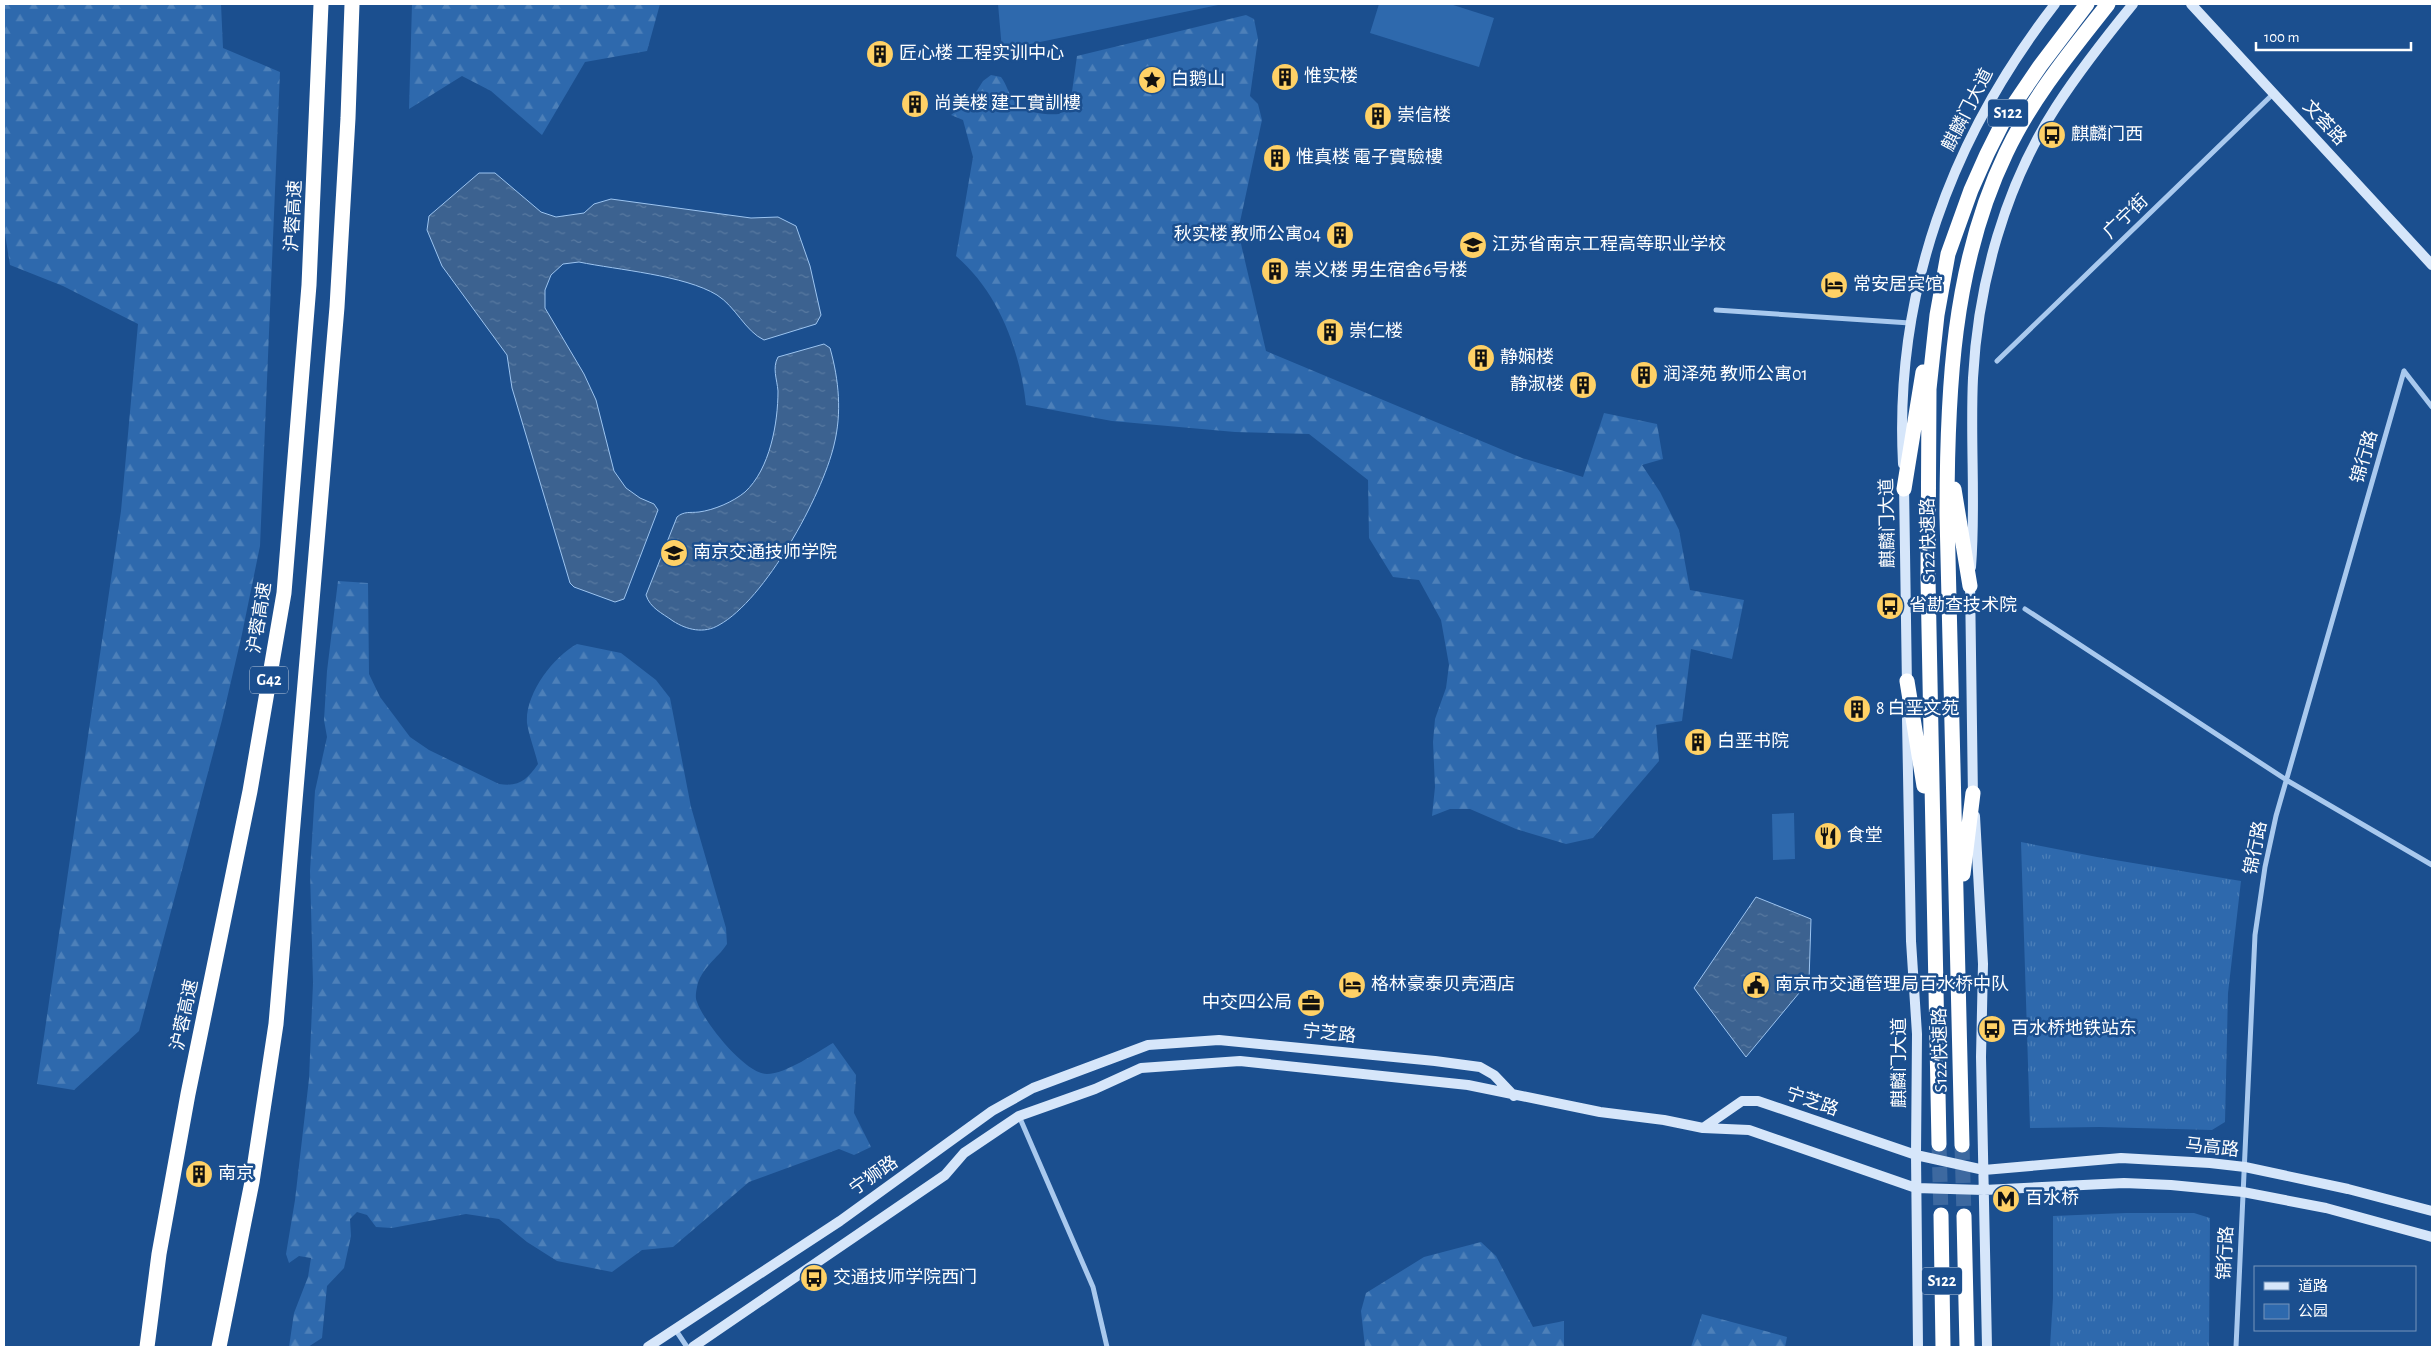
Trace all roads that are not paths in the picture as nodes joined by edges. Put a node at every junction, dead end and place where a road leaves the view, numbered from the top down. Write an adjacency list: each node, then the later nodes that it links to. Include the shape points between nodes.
1 (322, 4): 42 (highway, 沪蓉高速 / G42, via 309,285 284,593 250,790 188,1094 159,1254)
2 (352, 4): 43 (highway, G42, via 337,307 276,1024 252,1182)
3 (2054, 4): 12 (main road, 麒麟门大道, via 2018,52 1968,139 1928,246)
4 (2087, 4): 11 (highway, S122快速路 / S122, via 2011,109 1987,154 1948,254)
5 (2108, 4): 15 (highway, S122快速路 / S122, via 2055,71 2005,154 1994,182 1966,272 1951,377)
6 (2133, 4): 17 (main road, via 2091,56 2038,138 2017,180 1991,259 1979,322 1974,376)
7 (2191, 4): 8 (main road, 文荟路)
8 (2274, 93): 9 (main road, 文荟路); 13 (street, 广宁街)
9 (2432, 265)
10 (1716, 310): 12 (street)
11 (1937, 315): 16 (highway, via 1918,390); 22 (highway, S122快速路 / S122, via 1929,389 1928,452)
12 (1910, 323): 16 (main road, 麒麟门大道, via 1903,391)
13 (1997, 361)
14 (2432, 407): 20 (street, 锦行路, via 2404,371)
15 (1947, 448): 17 (highway); 24 (highway, S122快速路 / S122)
16 (1904, 489): 19 (main road, 麒麟门大道)
17 (1970, 586): 21 (main road)
18 (2025, 609): 20 (street)
19 (1907, 681): 22 (highway); 31 (main road, 麒麟门大道, via 1911,941 1917,1034)
20 (2288, 781): 23 (street); 32 (street, 锦行路, via 2276,816 2265,867 2255,935)
21 (1973, 793): 24 (highway); 33 (main road, via 1983,964)
22 (1931, 829): 29 (highway, S122快速路 / S122)
23 (2432, 865)
24 (1957, 925): 30 (highway, S122快速路 / S122)
25 (1130, 1051): 26 (main road, 宁芝路, via 1148,1046 1219,1040 1435,1060 1480,1067 1494,1075); 41 (main road, 宁狮路, via 1033,1088 992,1111 840,1221)
26 (1514, 1096): 27 (main road, 宁芝路, via 1449,1083 1240,1061 1141,1068 1095,1089); 28 (main road, 宁芝路)
27 (1019, 1116): 46 (main road, via 964,1153 944,1175); 47 (street, via 1093,1287)
28 (1703, 1128): 31 (main road, 宁芝路, via 1742,1101 1758,1101); 34 (main road, 宁芝路, via 1749,1130)
29 (1939, 1144)
30 (1962, 1145)
31 (1916, 1155): 33 (main road, 宁芝路); 34 (main road, 麒麟门大道)
32 (2245, 1167): 33 (main road, 马高路, via 2121,1158); 36 (street, 锦行路); 37 (main road, 马高路)
33 (1984, 1170): 35 (main road)
34 (1916, 1188): 35 (main road, 宁芝路); 48 (main road, 麒麟门大道)
35 (1984, 1190): 36 (main road, via 2124,1183); 51 (main road)
36 (2242, 1192): 40 (main road, via 2326,1208); 52 (street, 锦行路)
37 (2432, 1211)
38 (1940, 1215): 49 (highway, S122)
39 (1964, 1216): 50 (highway, S122)
40 (2432, 1237)
41 (675, 1329): 44 (main road, 宁狮路); 45 (street)
42 (147, 1347)
43 (219, 1347)
44 (648, 1347)
45 (687, 1347)
46 (693, 1347)
47 (1107, 1347)
48 (1918, 1347)
49 (1944, 1347)
50 (1967, 1347)
51 (1987, 1347)
52 (2236, 1347)

